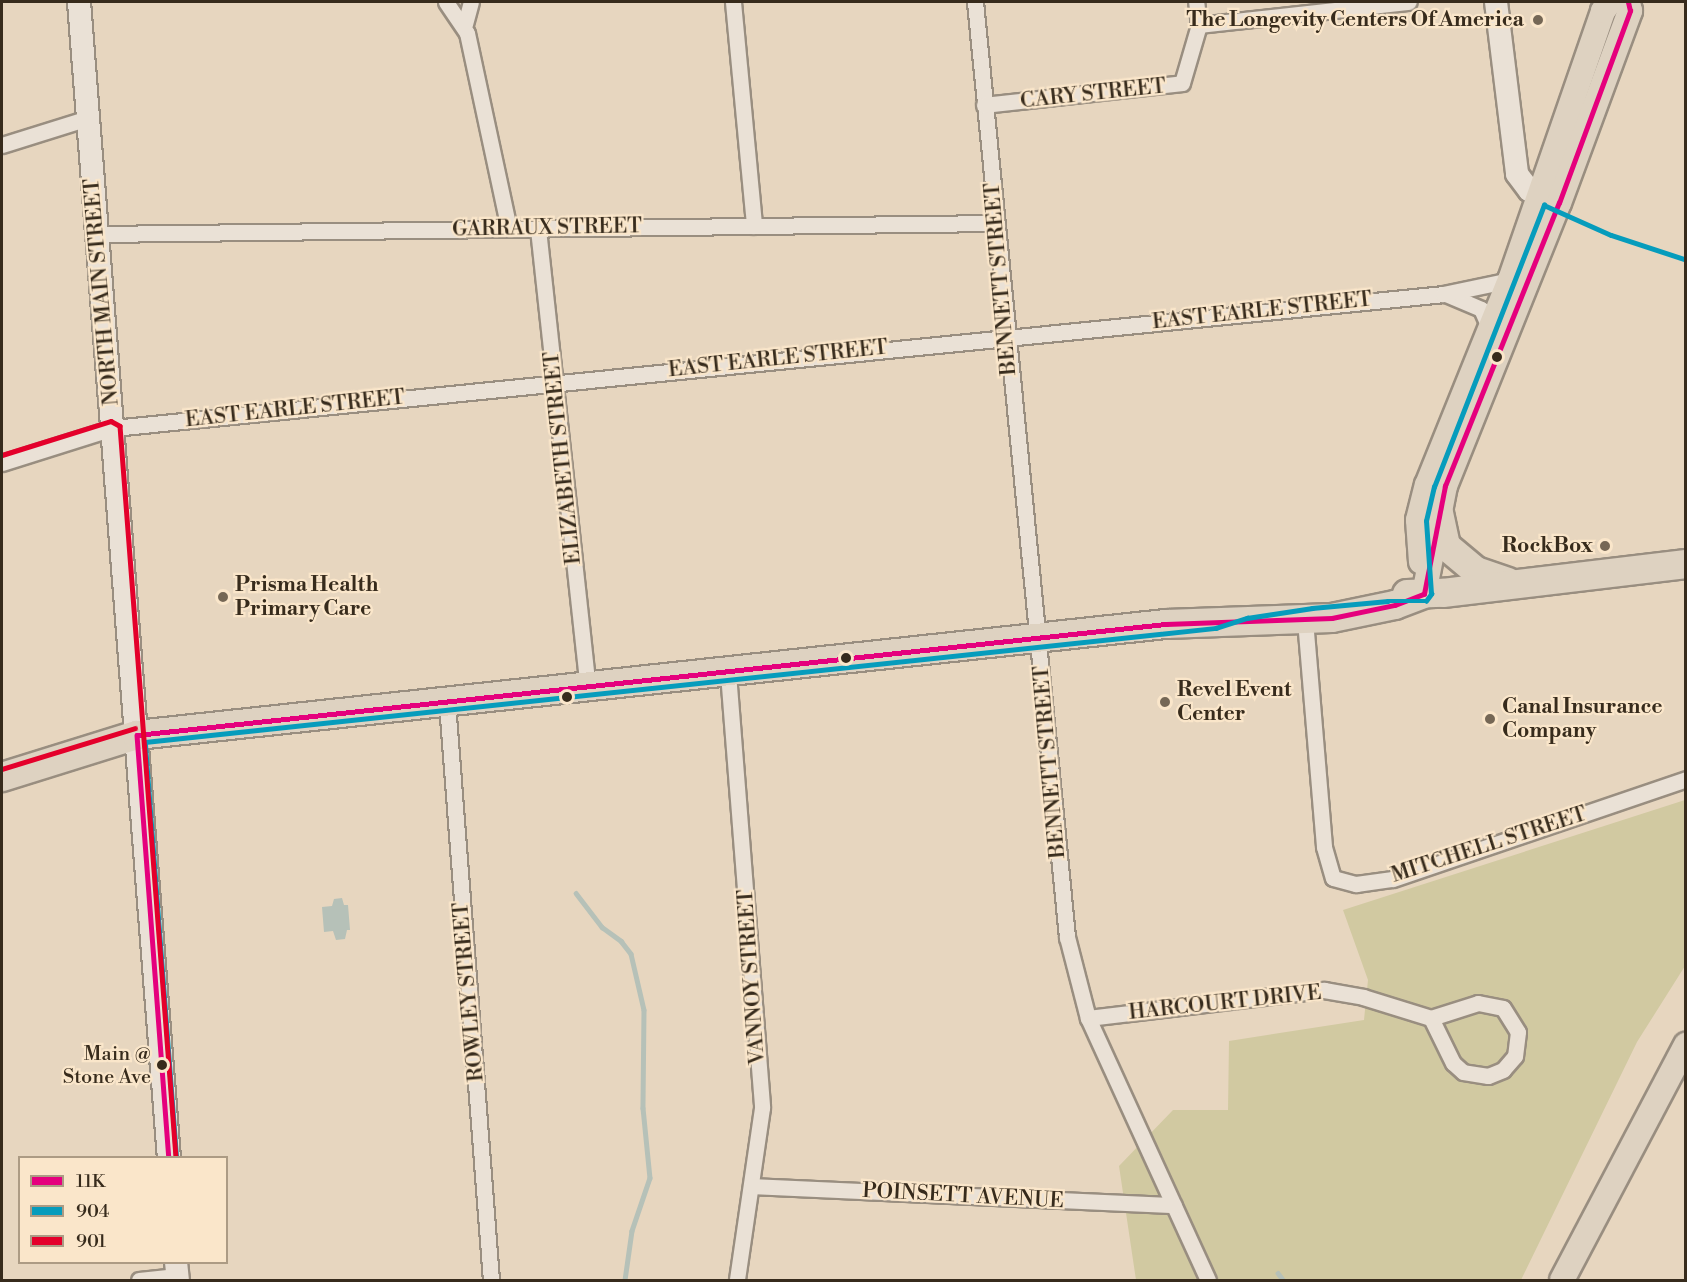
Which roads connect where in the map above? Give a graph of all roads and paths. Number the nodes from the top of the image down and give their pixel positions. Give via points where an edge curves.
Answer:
1 (79, 2) edge
2 (446, 2) edge
3 (471, 2) edge
4 (733, 2) edge
5 (975, 2) edge
6 (1196, 2) edge
7 (1409, 2) edge
8 (1496, 2) edge
9 (1610, 2) edge
10 (1628, 2) edge
11 (465, 24) junction
12 (1198, 25) junction
13 (984, 105) junction
14 (88, 118) junction
15 (2, 145) edge
16 (1550, 199) junction
17 (996, 224) junction
18 (754, 226) junction
19 (509, 229) junction
20 (538, 229) junction
21 (98, 234) junction
22 (1510, 280) junction
23 (1443, 294) junction
24 (1490, 329) junction
25 (1006, 336) junction
26 (555, 382) junction
27 (113, 428) junction
28 (2, 463) edge
29 (1439, 513) junction
30 (1686, 564) edge
31 (1512, 584) junction
32 (1424, 594) junction
33 (1305, 620) junction
34 (1215, 621) junction
35 (1040, 640) junction
36 (728, 673) junction
37 (588, 687) junction
38 (447, 703) junction
39 (137, 735) junction
40 (2, 777) edge
41 (1686, 779) edge
42 (1088, 1018) junction
43 (1431, 1018) junction
44 (1686, 1046) edge
45 (168, 1156) edge
46 (752, 1186) junction
47 (1174, 1205) junction
48 (177, 1273) edge
49 (139, 1281) edge
50 (492, 1281) edge
51 (737, 1281) edge
52 (1208, 1281) edge
53 (1562, 1281) edge

1 - 14 street, NORTH MAIN STREET
2 - 11 street
3 - 11 street
4 - 18 street
5 - 13 street, BENNETT STREET
6 - 12 street, CARY STREET
7 - 12 street
8 - 16 street via 1517,174 1529,190
9 - 16 main road via 1603,12
10 - 16 main road via 1630,11
11 - 19 street
12 - 13 street, CARY STREET via 1187,75 1173,87
13 - 17 street, BENNETT STREET
14 - 15 street
14 - 21 street, NORTH MAIN STREET
16 - 22 main road
16 - 29 main road
17 - 18 street, GARRAUX STREET
17 - 25 street, BENNETT STREET
18 - 20 street, GARRAUX STREET
19 - 20 street, GARRAUX STREET
19 - 21 street, GARRAUX STREET
20 - 26 street, ELIZABETH STREET
21 - 27 street, NORTH MAIN STREET
22 - 23 street, EAST EARLE STREET
22 - 24 main road
23 - 24 street, EAST EARLE STREET via 1481,309
23 - 25 street, EAST EARLE STREET
24 - 32 main road via 1427,485 1420,512
25 - 26 street, EAST EARLE STREET
25 - 35 street, BENNETT STREET
26 - 27 street, EAST EARLE STREET
26 - 37 street, ELIZABETH STREET
27 - 28 street, EAST EARLE STREET
27 - 39 street, NORTH MAIN STREET
29 - 31 highway via 1446,546 1476,571
29 - 32 main road
30 - 31 highway
31 - 32 highway
32 - 33 highway via 1395,605
32 - 34 highway via 1388,593 1311,601 1245,611
33 - 34 highway
33 - 41 street, MITCHELL STREET via 1324,847 1333,878 1356,884 1393,879
34 - 35 highway
35 - 36 highway
35 - 42 street, BENNETT STREET via 1062,906 1075,979
36 - 37 highway
36 - 46 street, VANNOY STREET via 762,1108
37 - 38 highway
38 - 39 highway
38 - 50 street, ROWLEY STREET
39 - 40 highway
39 - 45 street, NORTH MAIN STREET
42 - 43 street, HARCOURT DRIVE via 1324,990 1363,997
42 - 47 street, BENNETT STREET
43 - 43 street via 1453,1064 1464,1072 1488,1076 1503,1070 1515,1056 1518,1032 1503,1008 1478,1003
44 - 53 main road
46 - 47 street, POINSETT AVENUE
46 - 51 street, VANNOY STREET
47 - 52 street, BENNETT STREET
48 - 49 street

